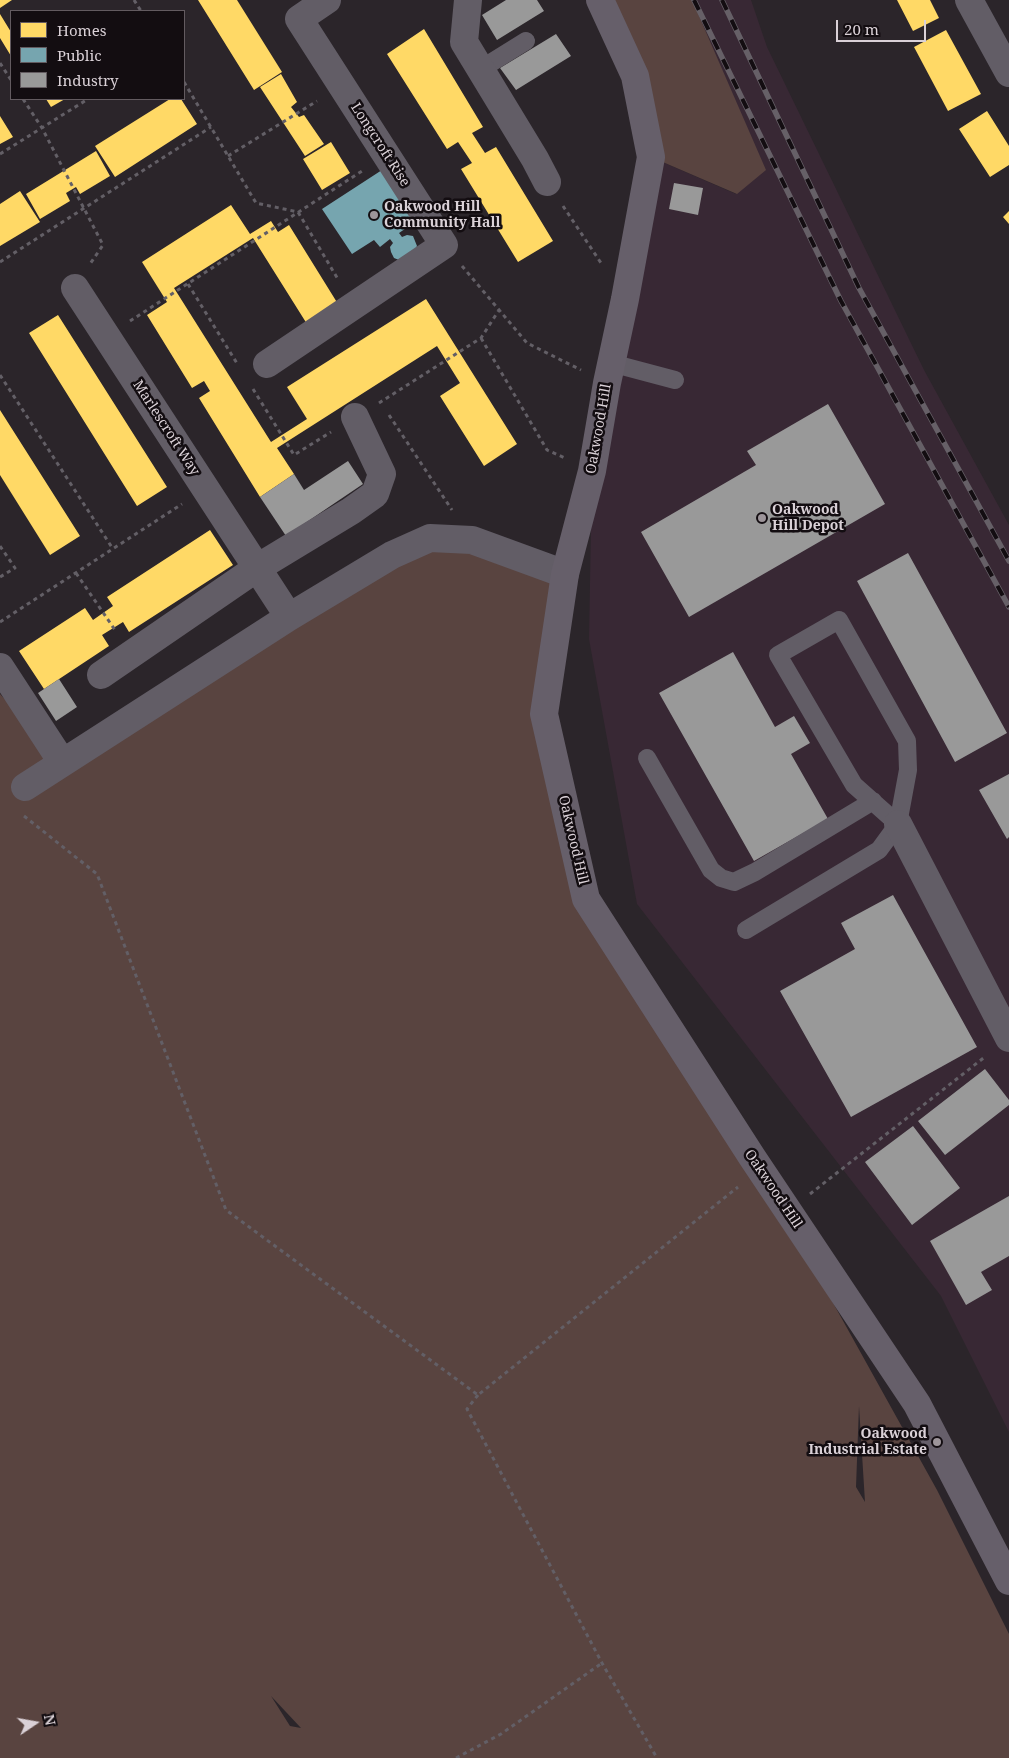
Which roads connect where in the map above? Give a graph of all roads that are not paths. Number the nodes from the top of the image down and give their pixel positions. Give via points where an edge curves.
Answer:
1 (327, 0) edge
2 (468, 0) edge
3 (600, 0) edge
4 (970, 0) edge
5 (526, 41) dead end
6 (481, 69) junction
7 (1009, 73) edge
8 (547, 182) road end
9 (75, 288) road end
10 (267, 364) dead end
11 (609, 373) junction
12 (675, 380) dead end
13 (355, 417) road end
14 (257, 568) junction
15 (564, 574) junction
16 (289, 617) junction
17 (0, 667) edge
18 (101, 675) dead end
19 (647, 758) dead end
20 (62, 762) junction
21 (25, 787) road end
22 (873, 801) junction
23 (898, 824) junction
24 (746, 930) dead end
25 (1001, 1044) edge
26 (1009, 1581) edge

1 - 10 street, Longcroft Rise via 299,19 444,245
2 - 6 street via 464,42
3 - 11 street, Oakwood Hill via 635,76 651,157
4 - 7 street
5 - 6 lane
6 - 8 street
9 - 14 street, Marlescroft Way
11 - 12 lane
11 - 15 street, Oakwood Hill via 592,471
13 - 14 street via 382,474 375,494
14 - 16 street, Marlescroft Way
14 - 18 street
15 - 16 street via 472,540 430,538 392,555
15 - 26 street, Oakwood Hill via 544,714 586,899 760,1170 917,1404
16 - 20 street
17 - 20 street
19 - 22 lane via 711,870 734,882
20 - 21 street
22 - 23 lane
22 - 23 lane via 854,785 778,656 838,620 907,741 908,770
23 - 24 lane via 879,850
23 - 25 street

